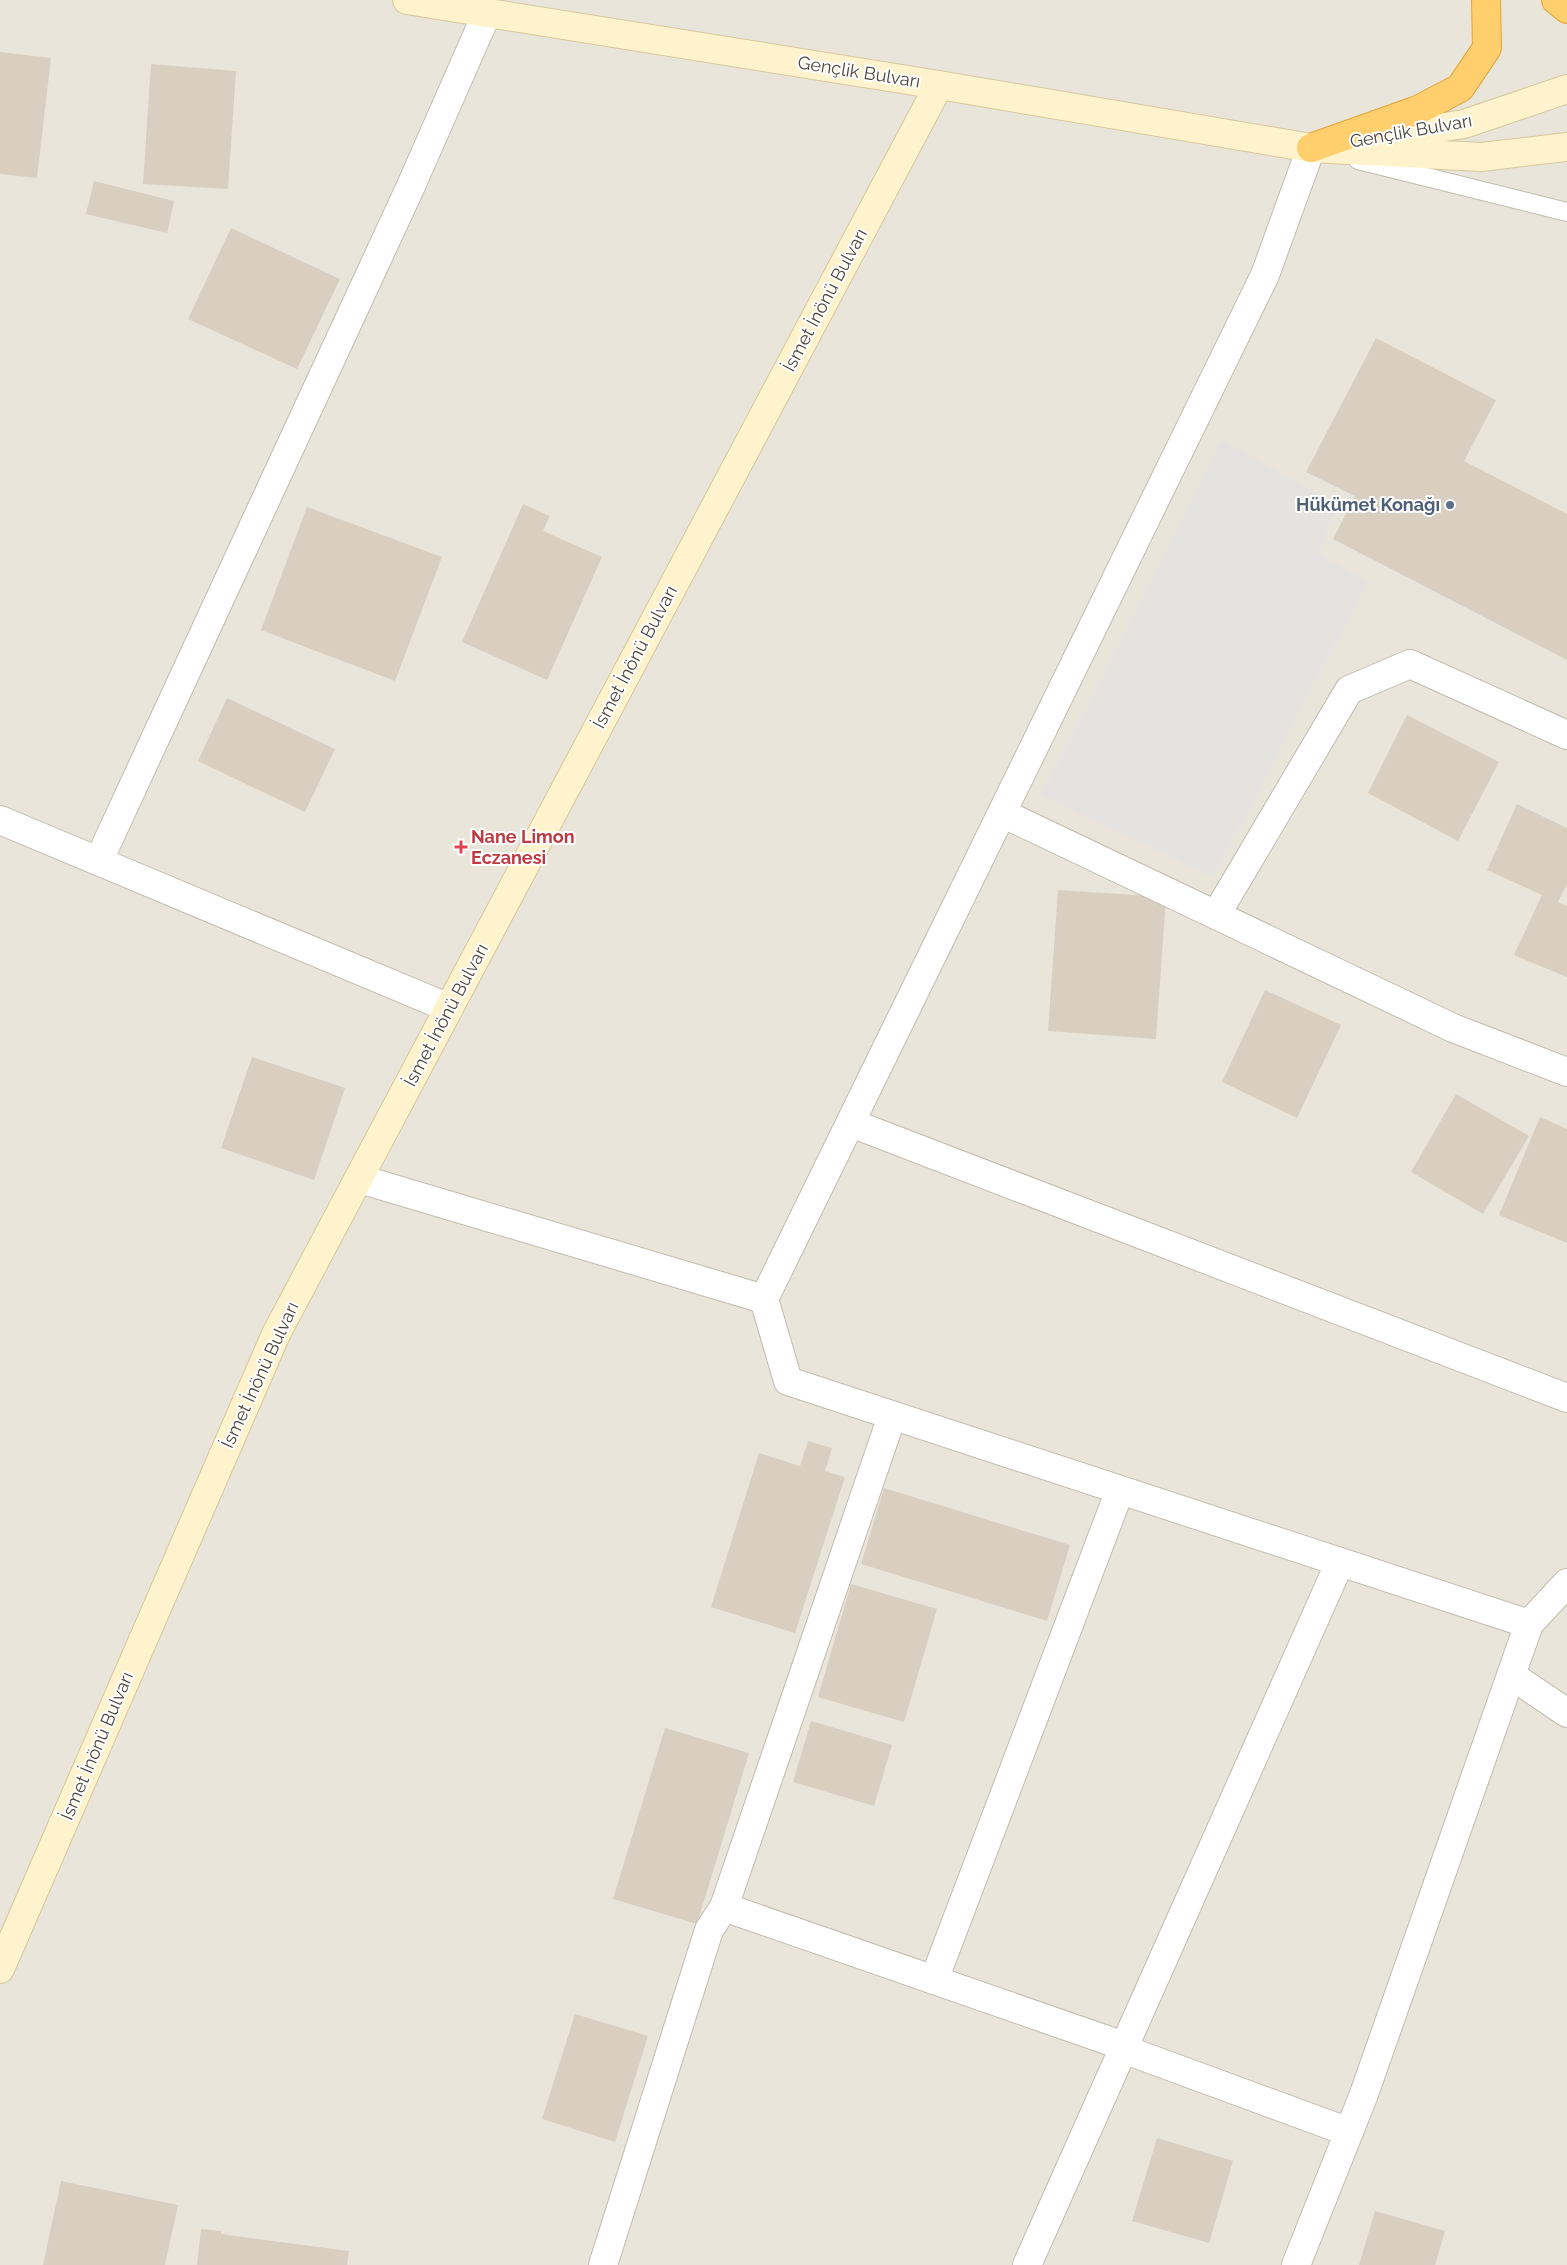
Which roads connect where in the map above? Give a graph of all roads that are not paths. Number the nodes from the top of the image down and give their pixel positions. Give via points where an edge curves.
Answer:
1 (407, 0) edge
2 (1486, 0) edge
3 (1556, 0) edge
4 (1567, 9) edge
5 (487, 13) junction
6 (939, 85) junction
7 (1567, 89) edge
8 (1311, 148) junction
9 (1567, 148) edge
10 (1567, 212) edge
11 (1567, 735) edge
12 (1002, 813) junction
13 (0, 820) edge
14 (99, 860) junction
15 (1216, 915) junction
16 (449, 1008) junction
17 (1567, 1072) edge
18 (851, 1123) junction
19 (360, 1179) junction
20 (764, 1299) junction
21 (1567, 1398) edge
22 (892, 1416) junction
23 (1120, 1490) junction
24 (1340, 1562) junction
25 (1567, 1583) edge
26 (1529, 1624) junction
27 (1511, 1675) junction
28 (1567, 1713) edge
29 (724, 1907) junction
30 (0, 1969) edge
31 (934, 1980) junction
32 (1123, 2049) junction
33 (1349, 2132) junction
34 (603, 2265) edge
35 (1027, 2265) edge
36 (1296, 2265) edge

1 - 5 street, Gençlik Bulvarı
2 - 8 highway via 1487,48 1460,88 1418,110
3 - 4 highway
5 - 6 street, Gençlik Bulvarı
5 - 14 street via 410,188
6 - 8 street, Gençlik Bulvarı
6 - 16 street, İsmet İnönü Bulvarı
7 - 8 street, Gençlik Bulvarı via 1464,124
8 - 9 street, Gençlik Bulvarı via 1481,157
8 - 10 lane
8 - 12 street via 1265,275
11 - 15 street via 1410,664 1349,690
12 - 15 street
12 - 18 street
13 - 14 street
14 - 16 street
15 - 17 street via 1453,1028
16 - 19 street, İsmet İnönü Bulvarı
18 - 20 street
18 - 21 street
19 - 20 street
19 - 30 street, İsmet İnönü Bulvarı via 276,1334
20 - 22 street via 788,1382
22 - 23 street
22 - 29 street
23 - 24 street
23 - 31 street
24 - 26 street
24 - 32 street
25 - 26 street
26 - 27 street
27 - 28 street
27 - 33 street
29 - 31 street
29 - 34 street via 710,1930
31 - 32 street via 1124,2046
32 - 33 street
32 - 35 street
33 - 36 street

